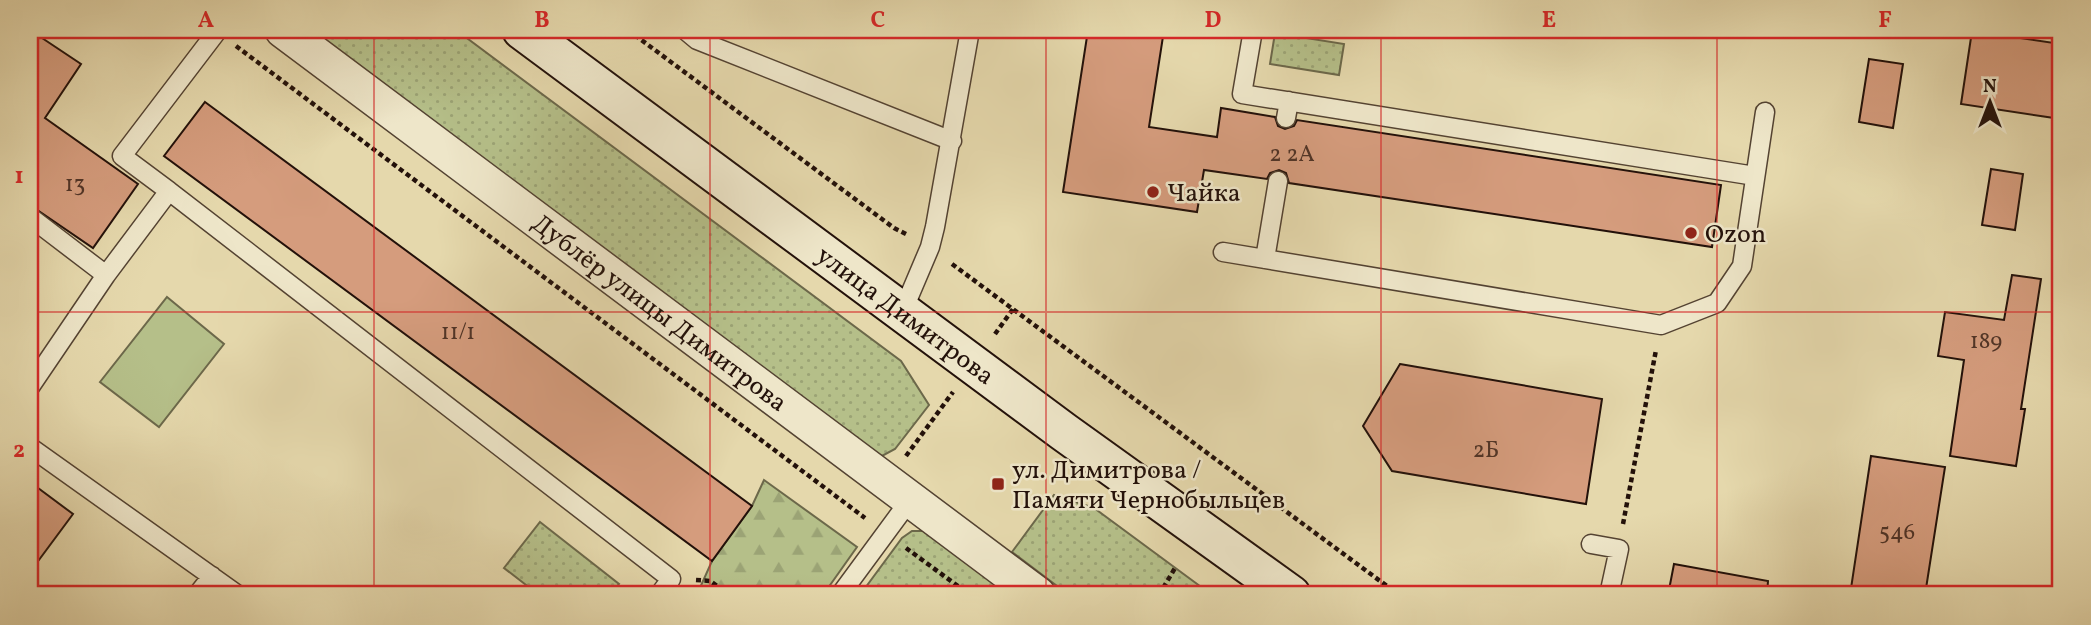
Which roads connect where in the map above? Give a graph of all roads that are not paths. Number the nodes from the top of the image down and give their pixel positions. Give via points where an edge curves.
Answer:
1 (283, 30) edge
2 (522, 30) edge
3 (685, 30) edge
4 (970, 30) edge
5 (1252, 30) edge
6 (224, 36) edge
7 (1765, 112) dead end
8 (952, 141) junction
9 (1755, 176) junction
10 (1278, 181) dead end
11 (169, 191) junction
12 (30, 217) edge
13 (1223, 252) dead end
14 (1265, 259) junction
15 (106, 275) junction
16 (902, 313) junction
17 (30, 387) edge
18 (30, 447) edge
19 (899, 491) junction
20 (1591, 544) dead end
21 (212, 576) junction
22 (197, 595) edge
23 (238, 595) edge
24 (659, 595) edge
25 (840, 595) edge
26 (1038, 595) edge
27 (1291, 595) edge
28 (1609, 595) edge

1 - 19 street, Дублёр улицы Димитрова
2 - 16 main road, улица Димитрова
3 - 8 lane via 697,40
4 - 8 lane
5 - 9 lane via 1242,94 1287,110
6 - 11 lane via 122,156
7 - 9 lane
8 - 16 lane via 930,247
9 - 14 lane via 1742,266 1717,303 1661,325
10 - 14 lane
11 - 15 lane
11 - 24 lane via 671,579
12 - 15 lane
13 - 14 lane
15 - 17 lane
16 - 27 main road, улица Димитрова
18 - 21 lane
19 - 25 lane via 886,533
19 - 26 street, Дублёр улицы Димитрова
20 - 28 lane via 1619,549
21 - 22 lane
21 - 23 lane

